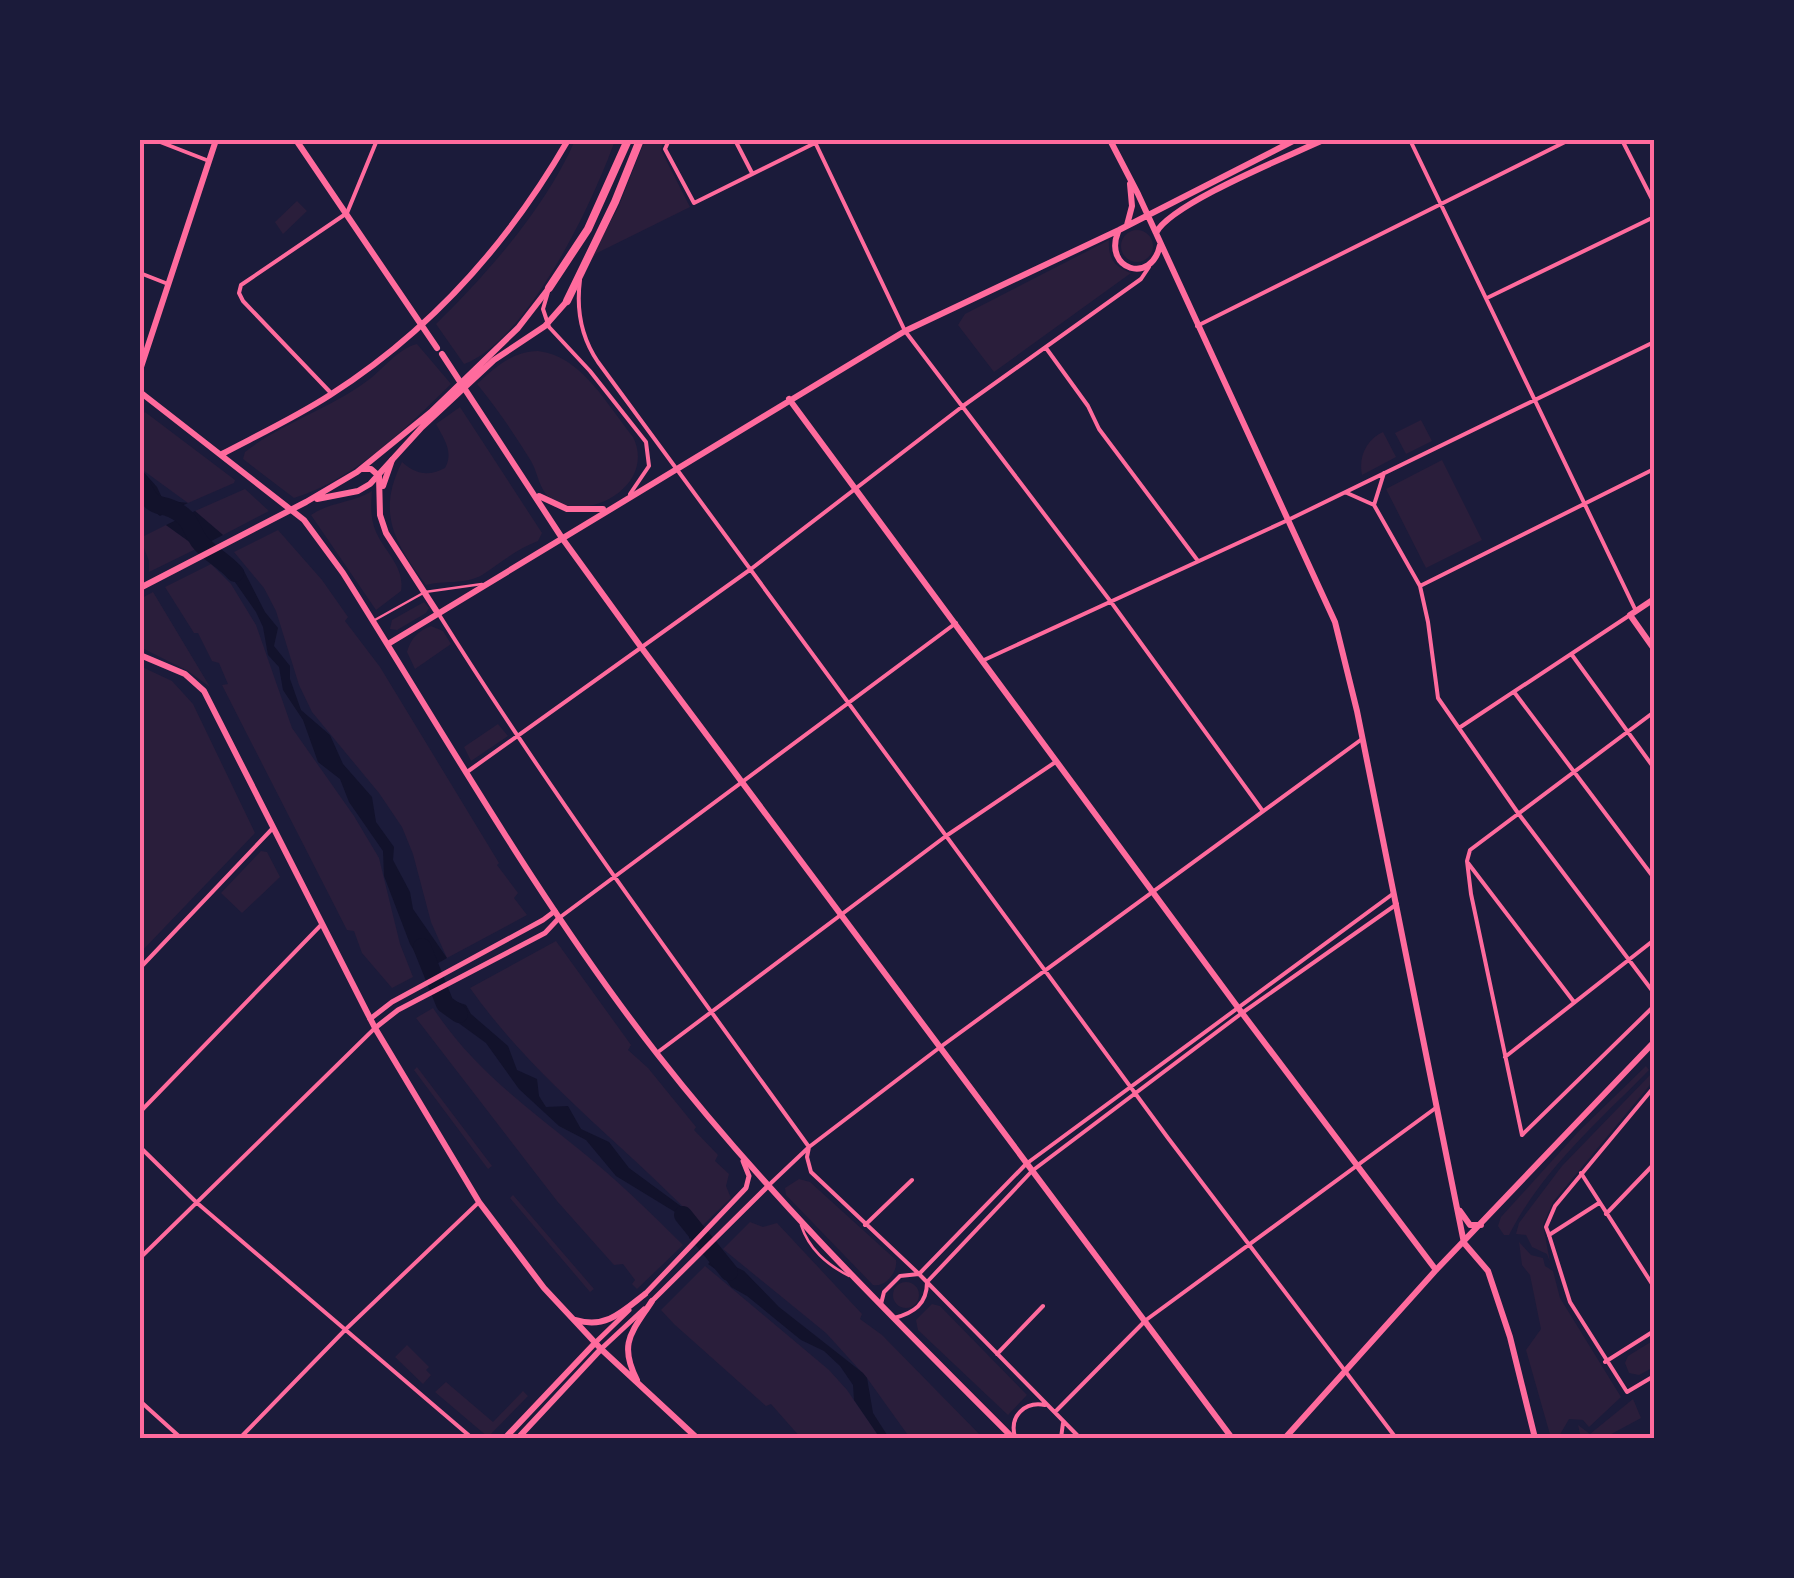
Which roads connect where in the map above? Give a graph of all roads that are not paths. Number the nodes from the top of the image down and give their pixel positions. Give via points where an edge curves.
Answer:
1 (155, 140) edge
2 (216, 140) edge
3 (296, 140) edge
4 (376, 140) edge
5 (568, 140) edge
6 (628, 140) edge
7 (640, 140) edge
8 (669, 140) edge
9 (736, 140) edge
10 (1110, 140) edge
11 (1294, 140) edge
12 (1323, 140) edge
13 (1410, 140) edge
14 (1569, 140) edge
15 (1622, 140) edge
16 (815, 141) edge
17 (209, 162) junction
18 (752, 173) junction
19 (1130, 183) junction
20 (1654, 203) edge
21 (1442, 204) junction
22 (346, 213) junction
23 (1146, 214) junction
24 (1654, 217) edge
25 (1126, 226) junction
26 (1154, 231) junction
27 (1160, 244) junction
28 (1152, 263) junction
29 (581, 270) junction
30 (140, 273) edge
31 (168, 284) junction
32 (550, 288) junction
33 (1487, 298) junction
34 (567, 301) joint
35 (547, 324) junction
36 (422, 325) junction
37 (1198, 326) junction
38 (906, 331) junction
39 (1654, 342) edge
40 (1046, 348) junction
41 (492, 358) junction
42 (140, 370) edge
43 (140, 392) edge
44 (332, 394) junction
45 (789, 399) junction
46 (1536, 400) junction
47 (963, 406) junction
48 (433, 413) junction
49 (222, 454) junction
50 (393, 458) junction
51 (678, 467) junction
52 (1654, 469) edge
53 (357, 472) junction
54 (1384, 473) junction
55 (379, 476) junction
56 (530, 488) junction
57 (856, 490) junction
58 (1342, 493) junction
59 (380, 496) junction
60 (628, 497) junction
61 (306, 502) junction
62 (1586, 502) junction
63 (1374, 505) junction
64 (609, 509) junction
65 (1288, 520) junction
66 (562, 538) junction
67 (1198, 561) junction
68 (750, 569) junction
69 (483, 584) junction
70 (144, 586) edge
71 (1420, 586) junction
72 (425, 592) junction
73 (1654, 599) edge
74 (1111, 602) junction
75 (437, 612) junction
76 (1633, 613) junction
77 (373, 621) junction
78 (956, 622) junction
79 (387, 644) junction
80 (641, 648) junction
81 (1654, 649) edge
82 (1572, 654) junction
83 (141, 656) edge
84 (984, 660) junction
85 (1514, 692) junction
86 (847, 702) junction
87 (1654, 712) edge
88 (1459, 728) junction
89 (1627, 733) junction
90 (516, 737) junction
91 (1362, 738) junction
92 (1058, 760) junction
93 (1654, 768) edge
94 (466, 772) junction
95 (1574, 773) junction
96 (740, 782) junction
97 (1262, 810) junction
98 (1518, 814) junction
99 (272, 829) junction
100 (946, 836) junction
101 (1466, 861) junction
102 (612, 877) junction
103 (1654, 878) edge
104 (1154, 891) junction
105 (1394, 893) junction
106 (1396, 904) junction
107 (557, 914) junction
108 (840, 916) junction
109 (322, 924) junction
110 (1654, 940) edge
111 (1630, 958) junction
112 (140, 968) edge
113 (1045, 970) junction
114 (1654, 993) edge
115 (1574, 1002) junction
116 (1654, 1006) edge
117 (1239, 1009) junction
118 (711, 1012) junction
119 (370, 1018) junction
120 (375, 1028) junction
121 (1654, 1042) edge
122 (939, 1048) junction
123 (656, 1053) junction
124 (1505, 1057) junction
125 (1130, 1085) junction
126 (1654, 1086) edge
127 (1135, 1092) junction
128 (1437, 1106) junction
129 (140, 1112) edge
130 (809, 1147) junction
131 (140, 1148) edge
132 (743, 1161) junction
133 (1026, 1164) junction
134 (1654, 1164) edge
135 (1356, 1166) junction
136 (1032, 1172) junction
137 (1581, 1173) junction
138 (912, 1180) dead end
139 (767, 1187) junction
140 (196, 1202) junction
141 (480, 1202) junction
142 (1598, 1202) junction
143 (1457, 1207) junction
144 (1606, 1214) junction
145 (866, 1225) junction
146 (1482, 1225) junction
147 (1548, 1235) junction
148 (1464, 1242) junction
149 (1248, 1244) junction
150 (140, 1258) edge
151 (1654, 1268) edge
152 (1436, 1270) junction
153 (919, 1274) junction
154 (1647, 1276) junction
155 (927, 1282) junction
156 (1654, 1287) edge
157 (644, 1294) junction
158 (652, 1301) junction
159 (881, 1306) junction
160 (1044, 1306) dead end
161 (571, 1318) junction
162 (894, 1318) junction
163 (1146, 1320) junction
164 (346, 1329) junction
165 (1654, 1331) edge
166 (598, 1346) junction
167 (997, 1354) junction
168 (1605, 1362) junction
169 (1346, 1372) junction
170 (1654, 1376) edge
171 (640, 1386) junction
172 (140, 1401) edge
173 (1050, 1406) junction
174 (1055, 1412) junction
175 (1061, 1418) junction
176 (181, 1438) edge
177 (240, 1438) edge
178 (472, 1438) edge
179 (505, 1438) edge
180 (518, 1438) edge
181 (697, 1438) edge
182 (1014, 1438) edge
183 (1062, 1438) edge
184 (1080, 1438) edge
185 (1232, 1438) edge
186 (1285, 1438) edge
187 (1396, 1438) edge
188 (1534, 1438) edge

1 - 17 street
2 - 17 main road
3 - 22 main road
4 - 22 street
5 - 36 main road via 512,229
6 - 32 highway via 588,228
7 - 29 highway
8 - 18 street via 666,149 694,203
9 - 18 street
10 - 19 main road
11 - 23 main road
12 - 26 main road via 1188,206
13 - 21 street
14 - 21 street
15 - 20 street
16 - 18 street
16 - 38 street
17 - 31 main road
19 - 23 main road
19 - 25 main road
21 - 33 street
21 - 37 street
22 - 36 main road
22 - 44 street via 238,292
23 - 25 main road
23 - 26 main road
24 - 33 street
25 - 26 main road
25 - 28 main road via 1114,252 1138,269
25 - 38 main road
26 - 27 main road
27 - 28 main road
27 - 37 main road
28 - 40 street
29 - 34 highway
29 - 51 street via 579,311 588,346
30 - 31 street
31 - 42 main road
32 - 35 street via 543,309
32 - 41 main road
33 - 46 street
34 - 35 main road
35 - 41 main road
35 - 60 street via 646,442 649,466
36 - 44 main road
36 - 56 main road
37 - 65 main road
38 - 45 main road
38 - 47 street
39 - 46 street
40 - 47 street
40 - 67 street
41 - 48 main road
43 - 49 main road
44 - 49 main road
45 - 51 main road
45 - 57 main road
46 - 54 street
46 - 62 street
47 - 57 street
47 - 74 street
48 - 50 main road
48 - 53 main road
49 - 77 main road via 304,520
50 - 55 main road
50 - 59 main road
51 - 60 main road
51 - 68 street
52 - 62 street
53 - 55 main road via 368,468
53 - 61 main road
54 - 58 street
54 - 63 street
55 - 59 main road
55 - 61 main road via 358,490
56 - 64 main road via 566,510
56 - 66 main road
57 - 68 street
57 - 78 main road
58 - 63 street
58 - 65 street
59 - 72 main road via 382,524
60 - 64 main road
61 - 70 main road
62 - 71 street
62 - 76 street
63 - 71 street
64 - 66 main road
65 - 67 street
65 - 91 main road via 1335,622
66 - 69 main road
66 - 80 main road
67 - 74 street
68 - 80 street
68 - 86 street
69 - 72 lane
69 - 75 main road
71 - 88 street via 1438,698
72 - 75 main road
72 - 77 lane
73 - 76 main road
74 - 84 street
74 - 97 street
75 - 79 main road
75 - 90 street
76 - 81 main road
76 - 82 street
77 - 79 main road
78 - 84 main road
78 - 86 street
79 - 94 main road
80 - 90 street
80 - 96 main road
82 - 85 street
82 - 89 street
83 - 99 main road via 185,674 204,690
84 - 92 main road
85 - 88 street
85 - 95 street
86 - 96 street
86 - 100 street
87 - 89 street
88 - 98 street
89 - 93 street
89 - 95 street
90 - 94 street
90 - 102 street
91 - 97 street
91 - 105 main road
92 - 100 street
92 - 104 main road
94 - 107 main road
95 - 98 street
95 - 103 street
96 - 102 street
96 - 108 main road
97 - 104 street
98 - 101 street via 1470,850
98 - 111 street
99 - 109 main road
99 - 112 street
100 - 108 street
100 - 113 street
101 - 115 street
101 - 124 street
102 - 107 street
102 - 118 street
104 - 113 street
104 - 117 main road
105 - 106 main road
105 - 117 street
106 - 117 street
106 - 128 main road
107 - 119 street
107 - 120 street via 545,933
107 - 123 main road
108 - 118 street
108 - 122 main road
109 - 119 main road
109 - 129 street
110 - 111 street
111 - 114 street
111 - 115 street
113 - 122 street
113 - 125 street
115 - 124 street
116 - 124 street via 1522,1135
117 - 125 street
117 - 127 street
117 - 135 main road
118 - 123 street
118 - 130 street
119 - 120 main road
120 - 140 street
120 - 141 main road
121 - 146 main road
122 - 130 street
122 - 133 main road
123 - 132 main road
125 - 127 street
125 - 133 street
126 - 137 street
127 - 136 street
127 - 149 street
128 - 135 street
128 - 143 main road
130 - 139 street
130 - 145 street via 812,1172
131 - 140 street
132 - 139 main road
132 - 157 street via 748,1182 736,1200
133 - 136 main road
133 - 153 street
134 - 144 street
135 - 149 street
135 - 152 main road
136 - 155 street
136 - 163 main road
137 - 142 street
137 - 147 street via 1554,1206
138 - 145 street
139 - 158 street
139 - 159 main road
140 - 150 street
140 - 164 street
141 - 161 main road
141 - 164 street
142 - 144 street
142 - 147 street
143 - 146 main road via 1470,1224
143 - 148 main road
144 - 154 street
145 - 153 street
146 - 148 main road
147 - 168 street via 1570,1302
148 - 152 main road
148 - 188 main road via 1488,1271
149 - 163 street
149 - 169 street
151 - 154 street
152 - 169 main road
153 - 155 street
153 - 159 street via 900,1276
154 - 156 street
155 - 162 street via 921,1304
155 - 167 street
157 - 161 main road via 607,1322
157 - 166 street
158 - 166 street
158 - 171 main road via 626,1347
159 - 162 main road
160 - 167 street
161 - 166 main road
162 - 182 main road
163 - 174 street
163 - 185 main road
164 - 177 street
164 - 178 street
165 - 168 street
166 - 171 main road
166 - 179 main road
166 - 180 main road
167 - 173 street
168 - 170 street via 1627,1392
169 - 186 main road
169 - 187 street
171 - 181 main road
172 - 176 street
173 - 174 street
173 - 182 street via 1036,1403 1020,1411
174 - 175 street
175 - 183 street
175 - 184 street

